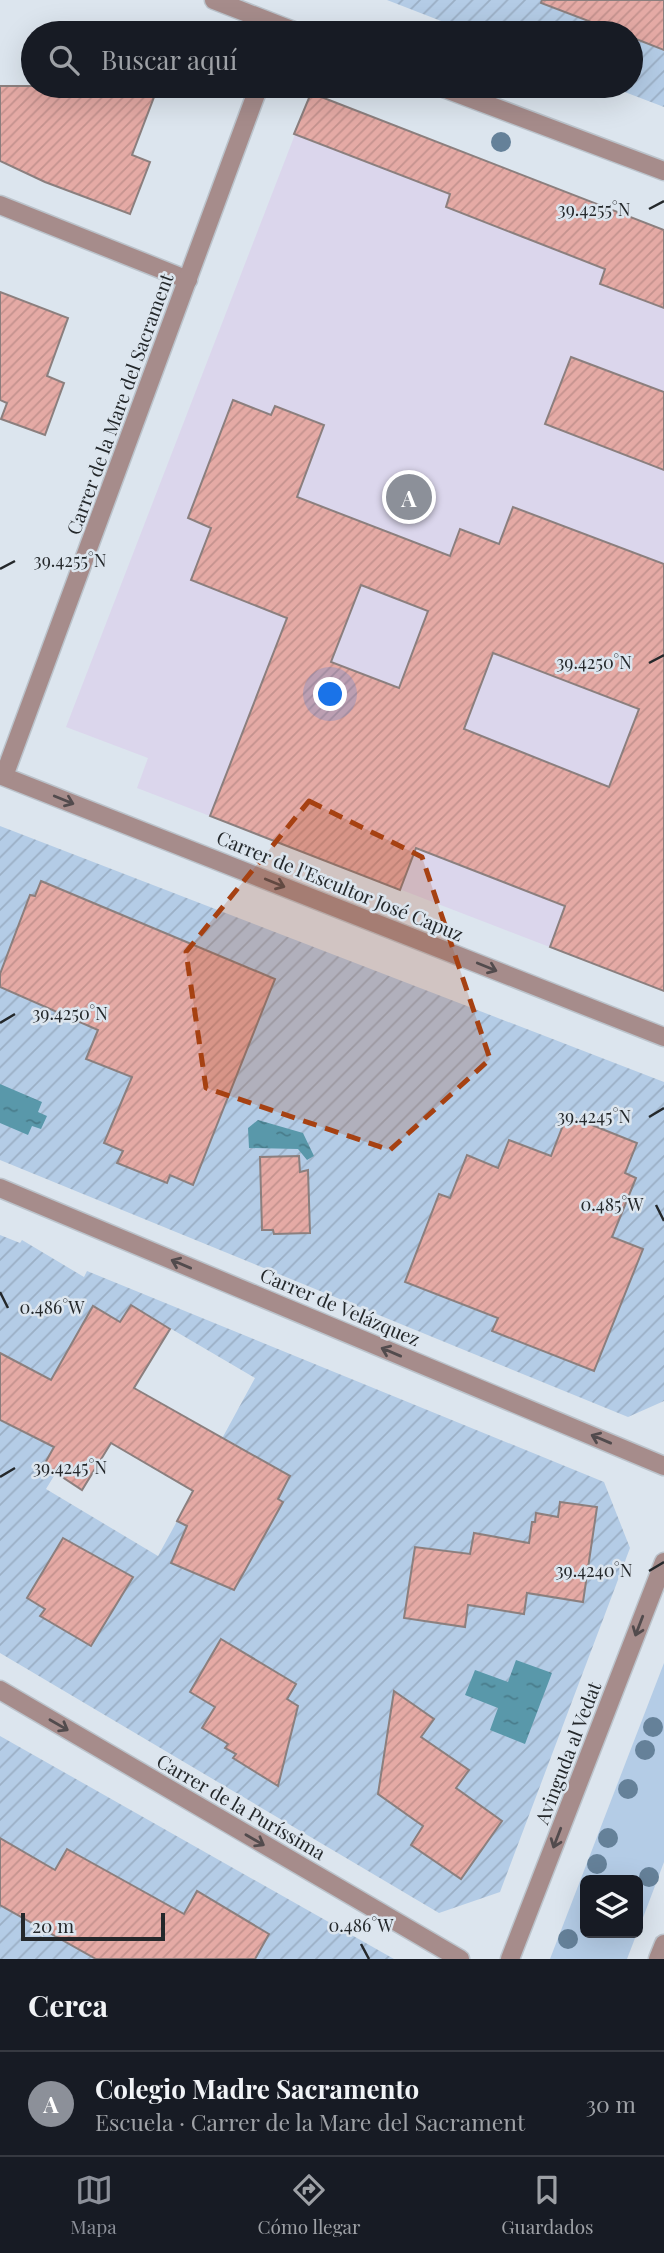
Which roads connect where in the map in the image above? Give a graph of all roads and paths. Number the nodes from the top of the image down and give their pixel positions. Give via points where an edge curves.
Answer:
1 (214, 0) edge
2 (260, 21) edge
3 (255, 98) edge
4 (470, 98) edge
5 (664, 171) edge
6 (0, 205) edge
7 (188, 280) junction
8 (2, 776) edge
9 (664, 1037) edge
10 (0, 1188) edge
11 (664, 1466) edge
12 (664, 1562) edge
13 (0, 1690) edge
14 (664, 1944) edge
15 (460, 1959) edge
16 (510, 1959) edge
17 (658, 1959) edge

1 - 2 street
3 - 7 street, Carrer de la Mare del Sacrament
4 - 5 street
6 - 7 street
7 - 8 street, Carrer de la Mare del Sacrament
8 -> 9 street, Carrer de l'Escultor José Capuz
11 -> 10 street, Carrer de Velázquez
12 -> 16 street, Avinguda al Vedat
13 -> 15 street, Carrer de la Puríssima
14 - 17 street

